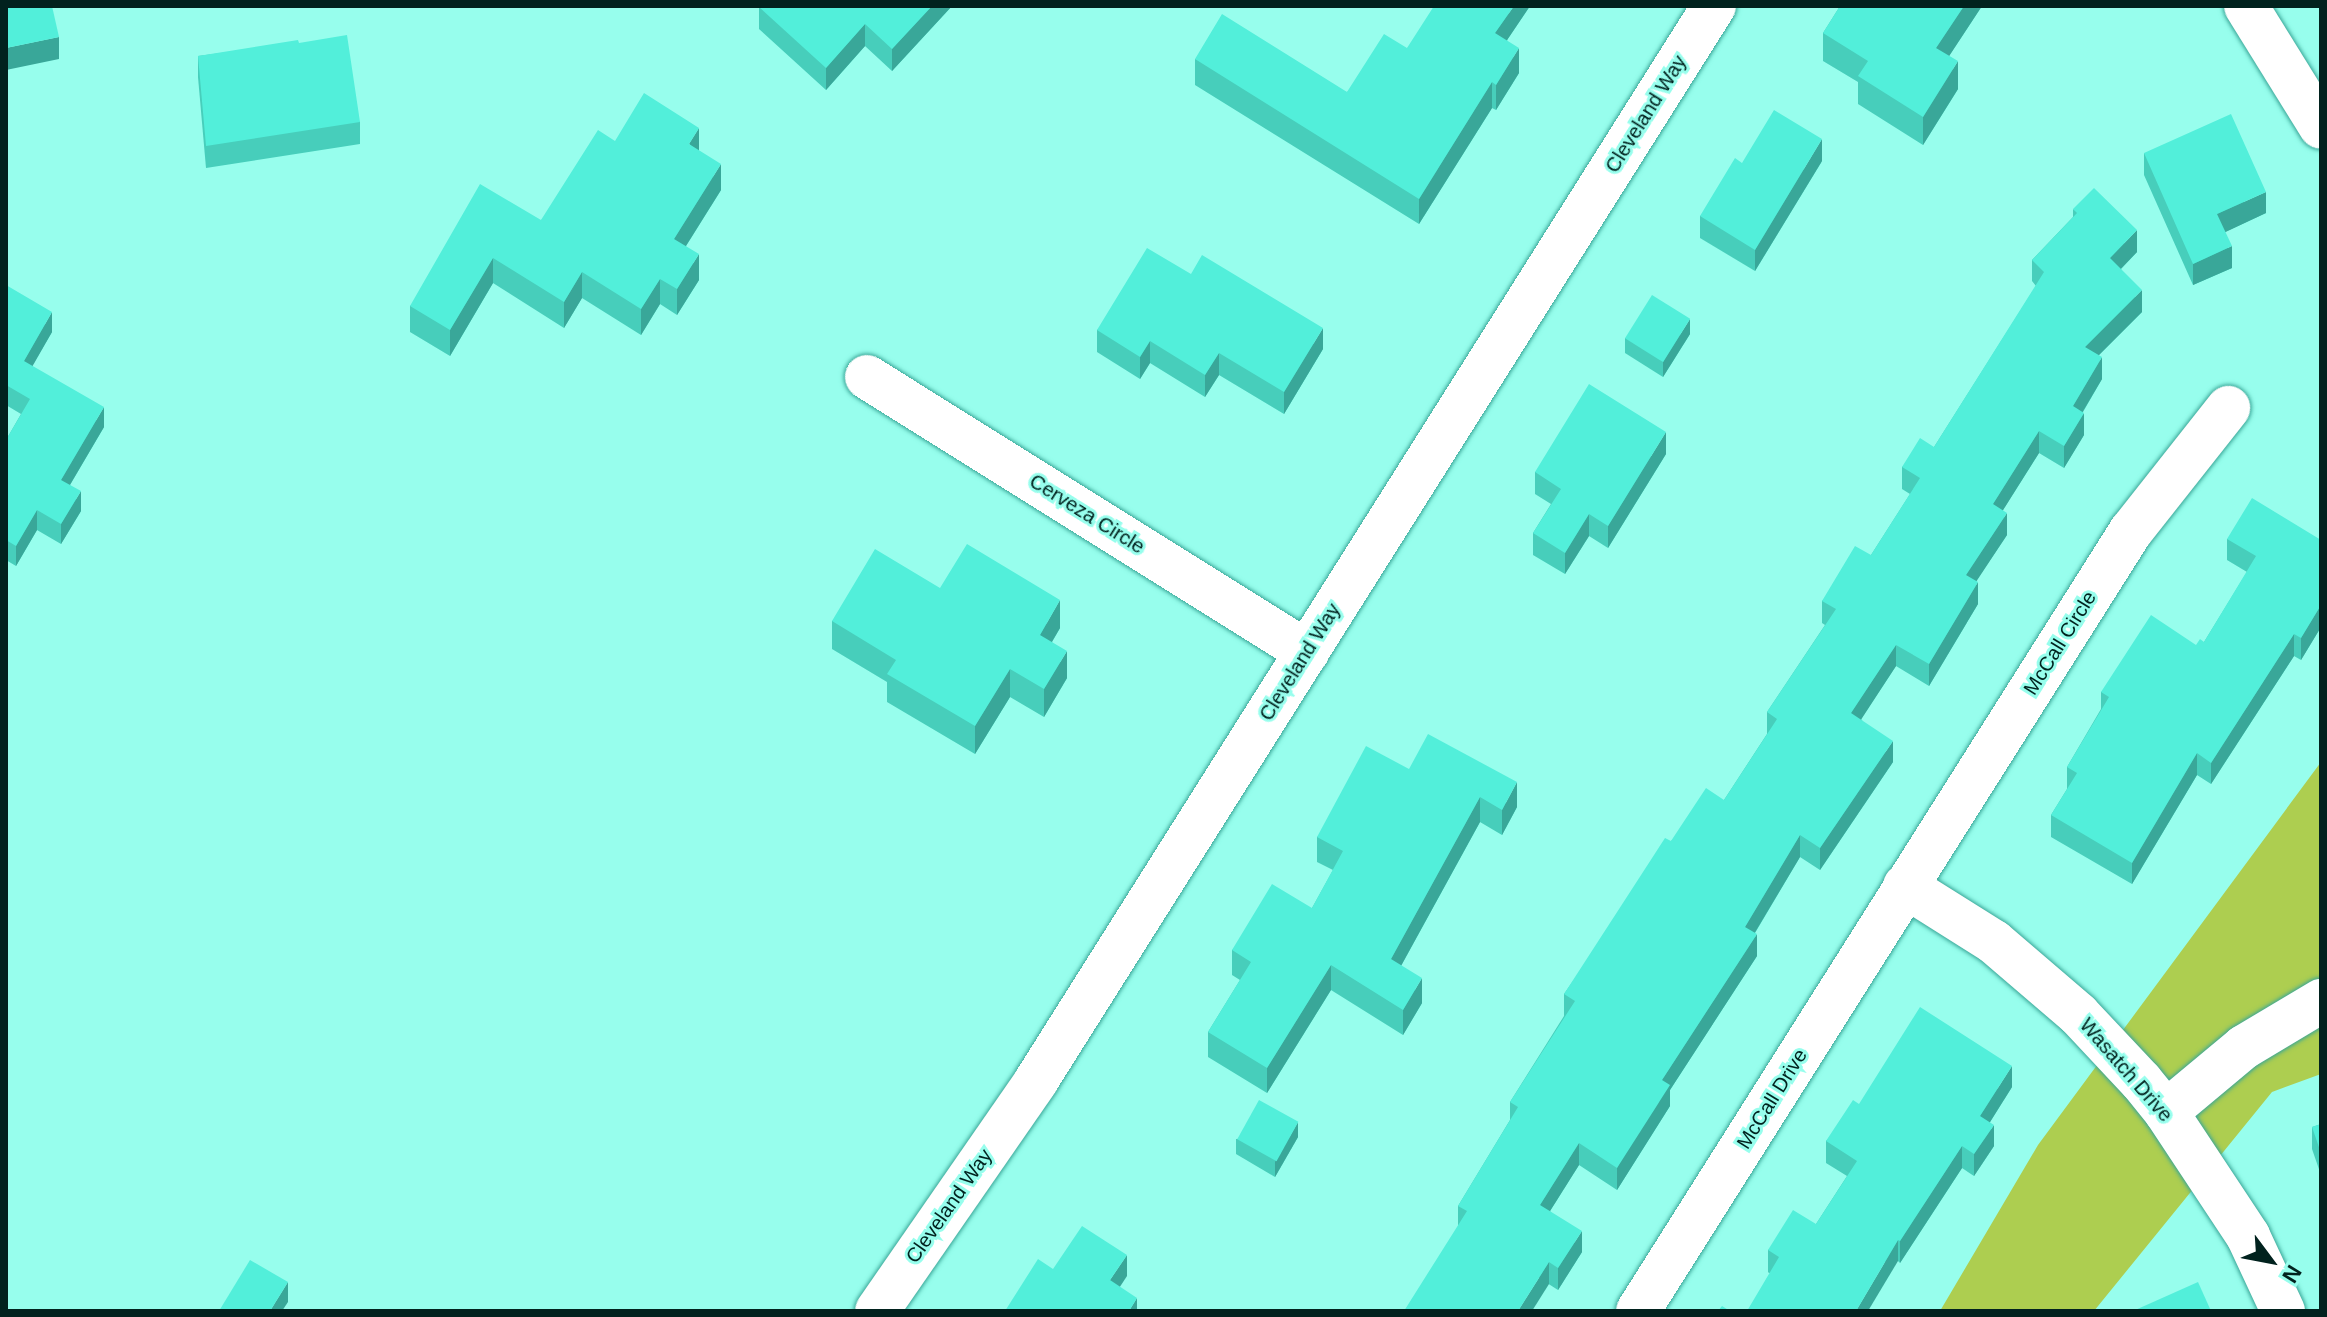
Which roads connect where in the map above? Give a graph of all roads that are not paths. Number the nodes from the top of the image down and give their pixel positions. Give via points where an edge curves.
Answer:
1 (1714, 6) edge
2 (2246, 6) edge
3 (2321, 127) edge
4 (867, 377) dead end
5 (2228, 408) dead end
6 (1307, 652) junction
7 (1905, 886) junction
8 (2321, 1001) edge
9 (2166, 1112) junction
10 (877, 1311) edge
11 (1638, 1311) edge
12 (2283, 1311) edge

1 - 6 street, Cleveland Way
2 - 3 street
4 - 6 street, Cerveza Circle
5 - 7 street, McCall Circle via 2131,531
6 - 10 street, Cleveland Way via 1036,1081
7 - 9 street, Wasatch Drive via 1994,942 2066,1004
7 - 11 street, McCall Drive
8 - 9 street via 2244,1047
9 - 12 street, Wasatch Drive via 2248,1236

